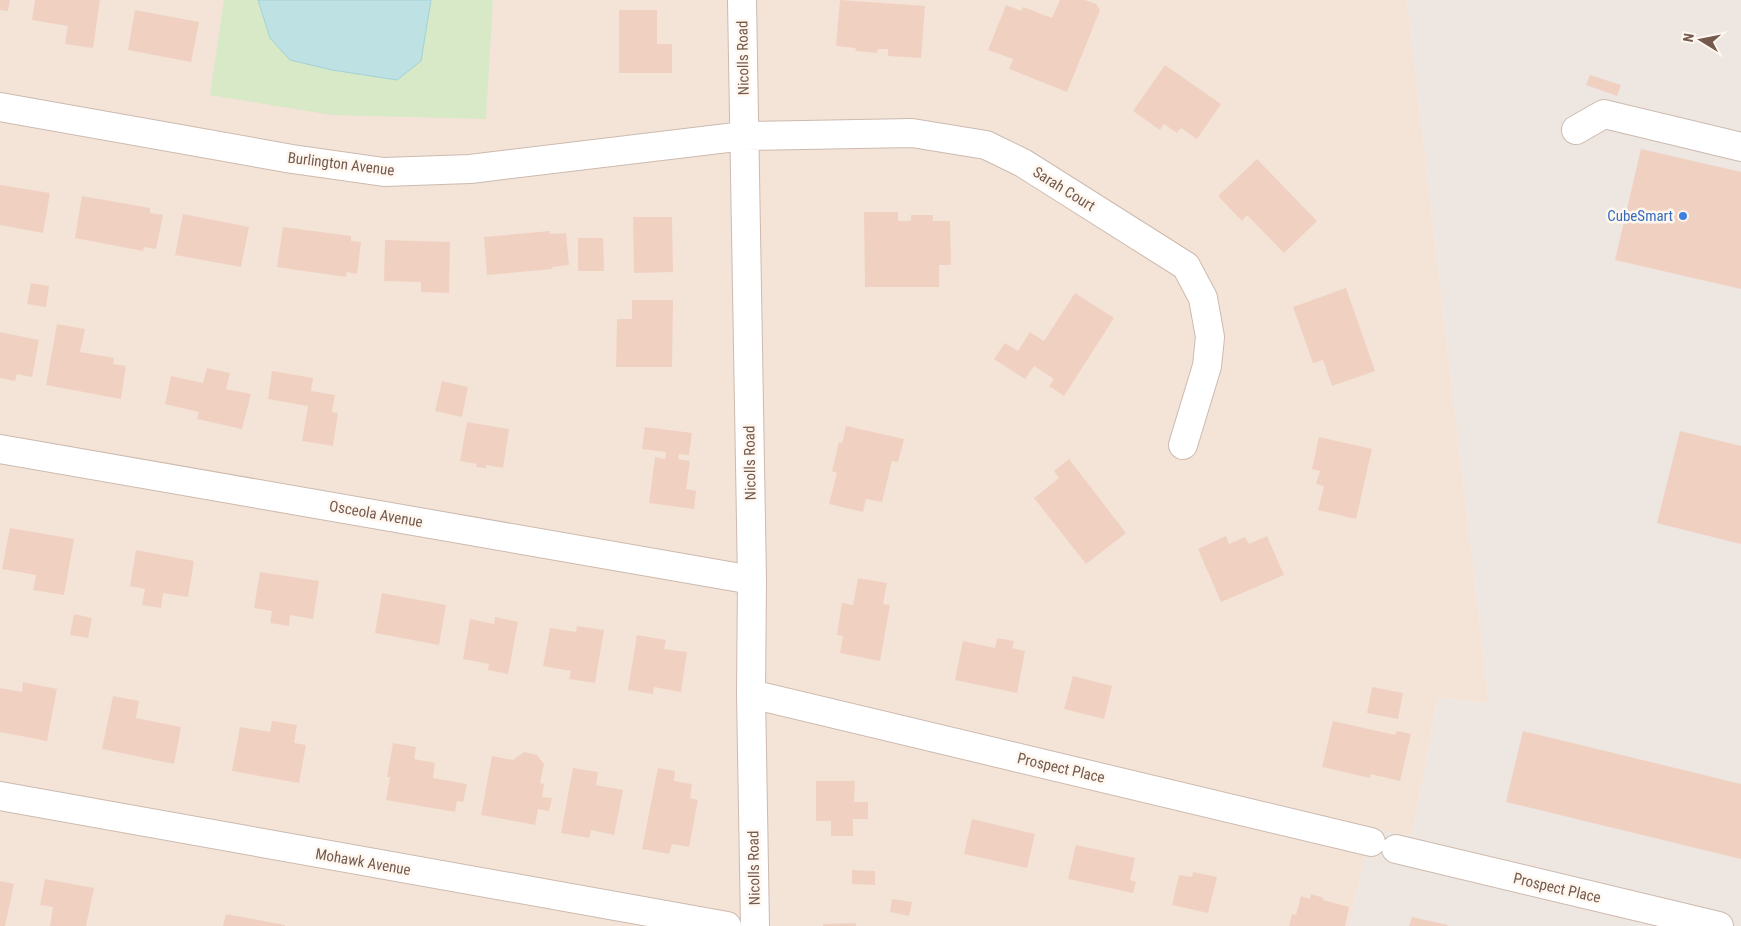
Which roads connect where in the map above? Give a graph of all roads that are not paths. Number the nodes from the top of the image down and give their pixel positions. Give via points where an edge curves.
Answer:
1 (742, 0) edge
2 (0, 107) edge
3 (1576, 130) dead end
4 (744, 136) junction
5 (1741, 147) edge
6 (1183, 446) dead end
7 (0, 449) edge
8 (752, 580) junction
9 (751, 694) junction
10 (0, 796) edge
11 (727, 926) edge
12 (755, 926) edge
13 (1719, 926) edge

1 - 4 street, Nicolls Road
2 - 4 street, Burlington Avenue via 292,159 384,172 470,169
3 - 5 street via 1604,114
4 - 6 street, Sarah Court via 912,133 986,145 1023,163 1186,266 1203,298 1210,337 1207,366
4 - 8 street, Nicolls Road
7 - 8 street, Osceola Avenue
8 - 9 street, Nicolls Road
9 - 12 street, Nicolls Road
9 - 13 street, Prospect Place
10 - 11 street, Mohawk Avenue

